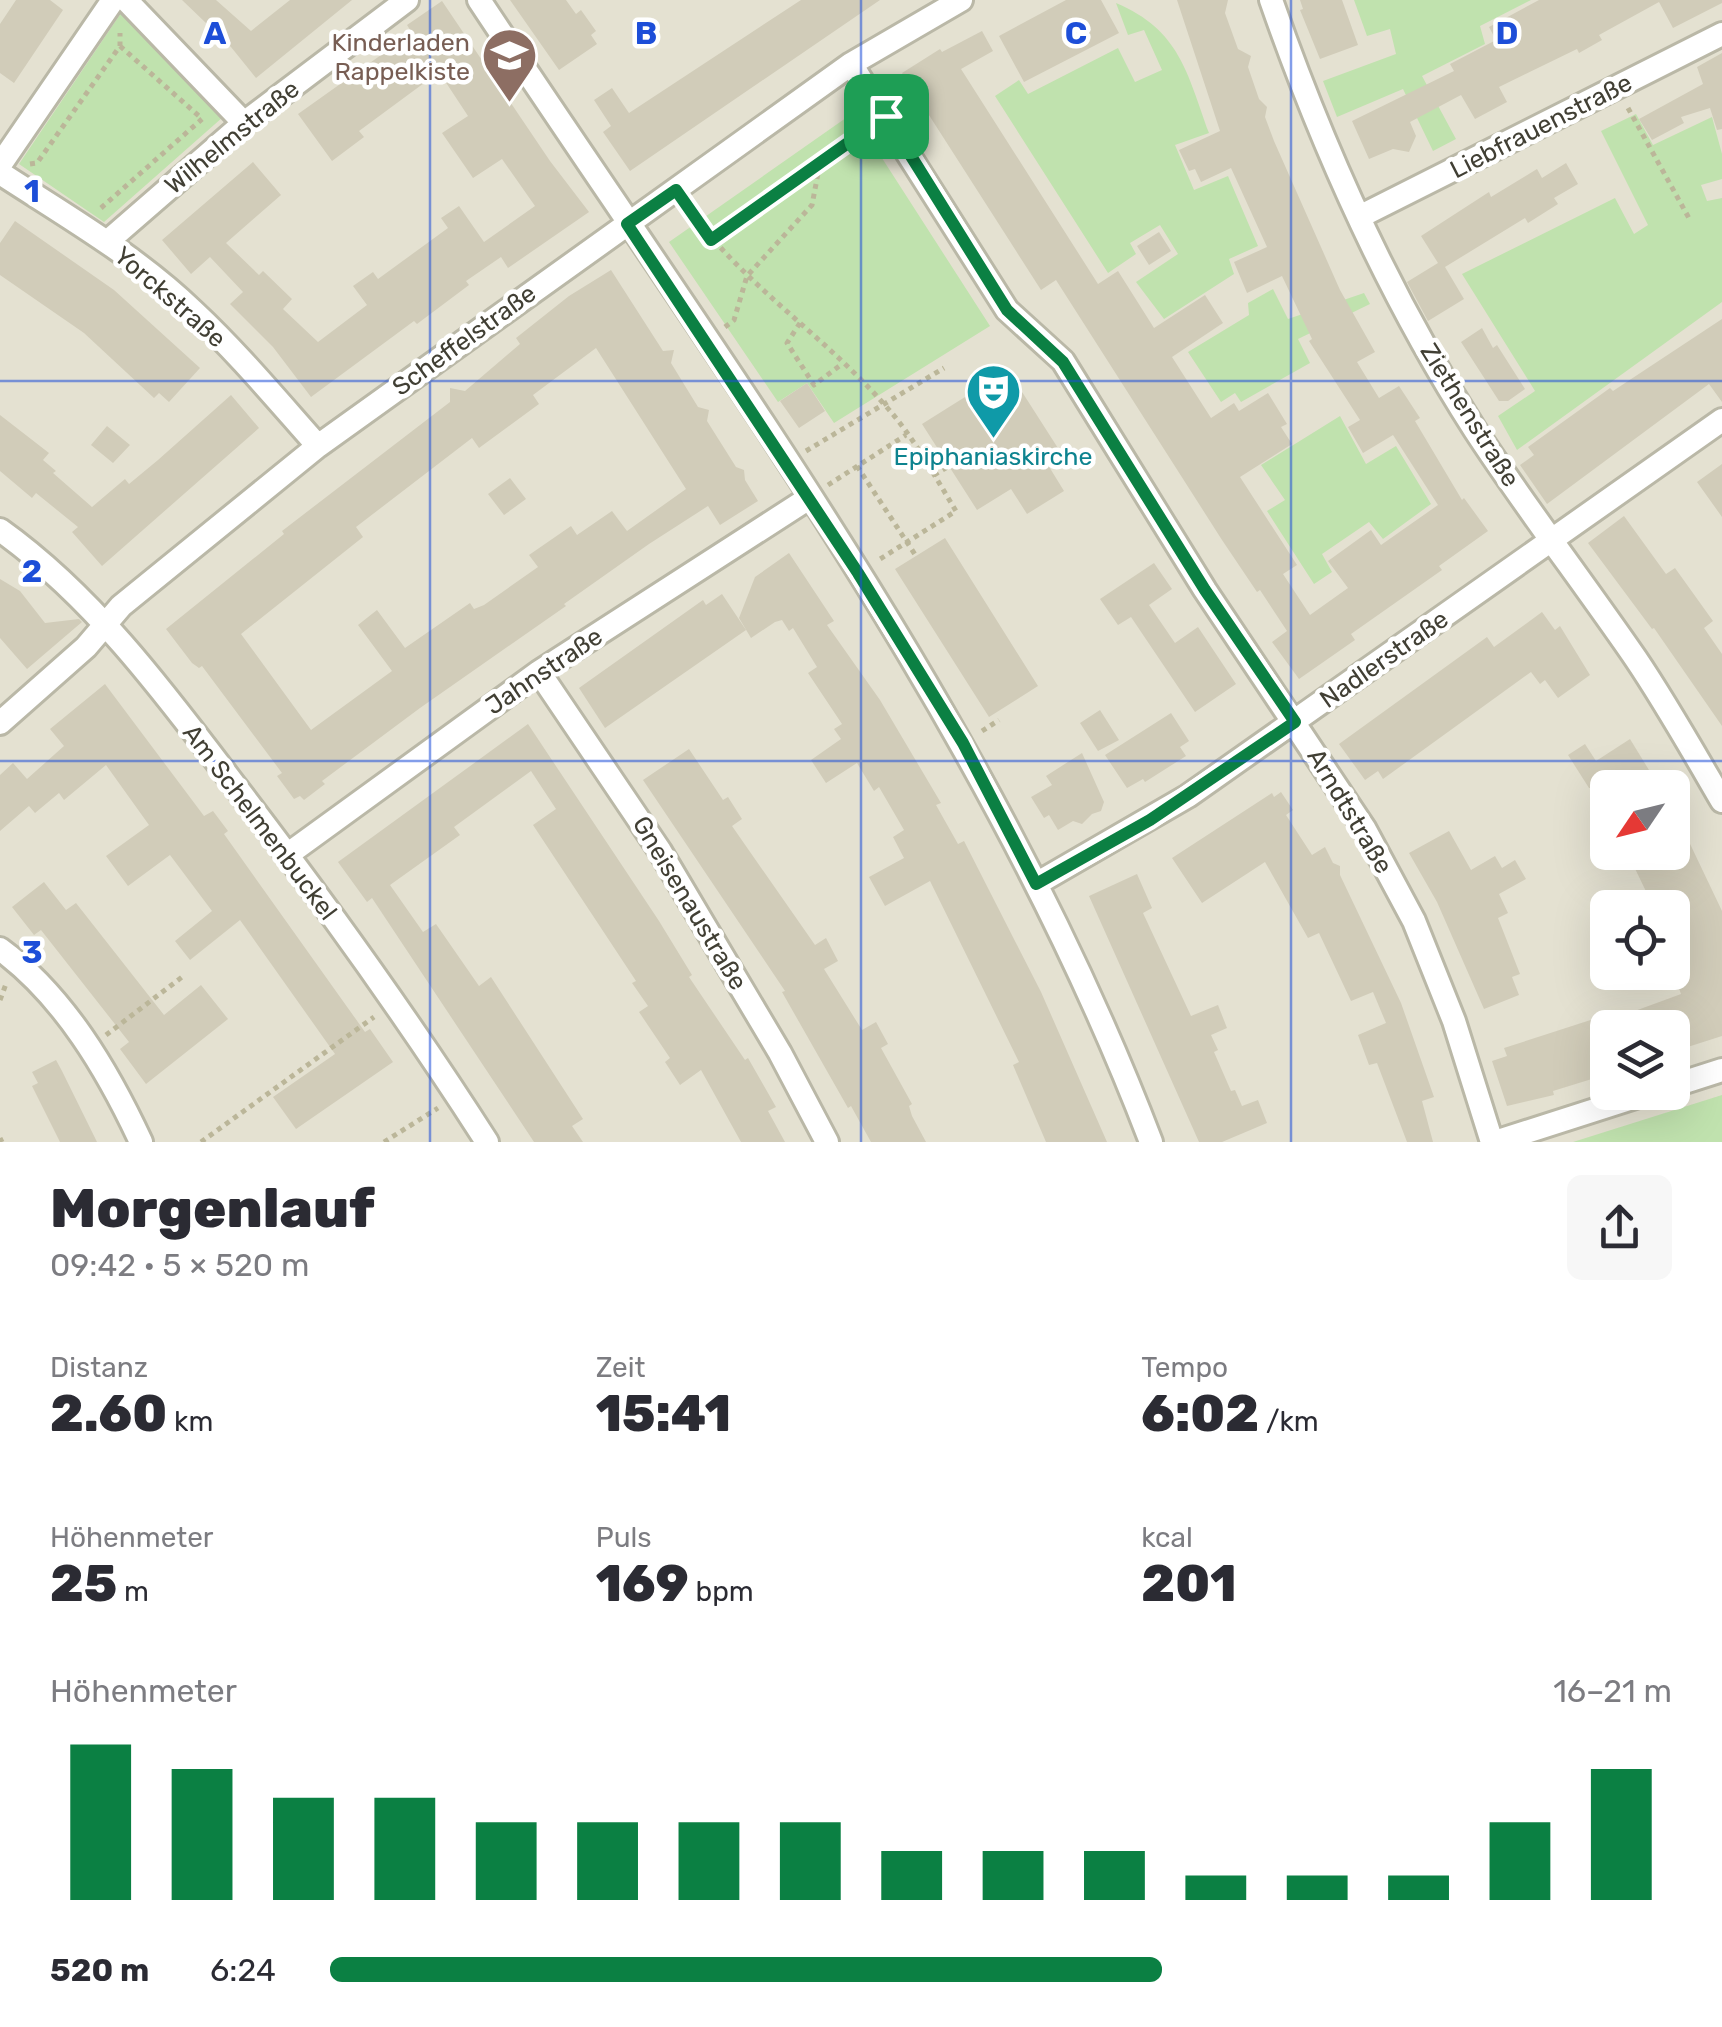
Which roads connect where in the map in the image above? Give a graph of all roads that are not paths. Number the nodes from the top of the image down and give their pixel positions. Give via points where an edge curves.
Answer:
1 (114, 0) edge
2 (126, 0) edge
3 (407, 0) edge
4 (479, 0) edge
5 (960, 0) edge
6 (1270, 0) edge
7 (1722, 34) edge
8 (851, 64) junction
9 (244, 123) junction
10 (0, 166) edge
11 (0, 173) edge
12 (1359, 218) junction
13 (627, 224) junction
14 (107, 242) junction
15 (1722, 420) edge
16 (318, 446) junction
17 (809, 498) junction
18 (0, 530) edge
19 (1552, 542) junction
20 (105, 625) junction
21 (539, 672) junction
22 (1295, 722) junction
23 (0, 723) edge
24 (1722, 802) edge
25 (287, 855) junction
26 (1036, 884) junction
27 (0, 950) edge
28 (1722, 1070) edge
29 (1690, 1080) edge
30 (1594, 1110) edge
31 (141, 1142) edge
32 (487, 1142) edge
33 (828, 1142) edge
34 (1151, 1142) edge
35 (1493, 1142) edge

1 - 10 street
2 - 9 street
3 - 9 street, Wilhelmstraße
4 - 13 street
5 - 8 street, Scheffelstraße
6 - 12 street, Ziethenstraße
7 - 12 street, Liebfrauenstraße
8 - 13 street, Scheffelstraße
8 - 22 street, Arndtstraße via 1007,310 1063,362
9 - 14 street, Wilhelmstraße
11 - 14 street, Yorckstraße
12 - 19 street, Ziethenstraße via 1410,320
13 - 16 street, Scheffelstraße
13 - 17 street
14 - 16 street, Yorckstraße via 191,308
15 - 19 street, Nadlerstraße
16 - 20 street, Scheffelstraße
17 - 21 street, Jahnstraße
17 - 26 street via 963,743
18 - 20 street, Am Schelmenbuckel
19 - 22 street, Nadlerstraße
19 - 24 street, Ziethenstraße via 1637,661
20 - 23 street, Scheffelstraße
20 - 25 street, Am Schelmenbuckel
21 - 25 street, Jahnstraße
21 - 33 street, Gneisenaustraße via 660,851
22 - 26 street, Nadlerstraße via 1150,820
22 - 35 street, Arndtstraße via 1414,921
25 - 32 street, Am Schelmenbuckel
26 - 34 street
27 - 31 street via 61,1007
28 - 29 street
30 - 35 street

